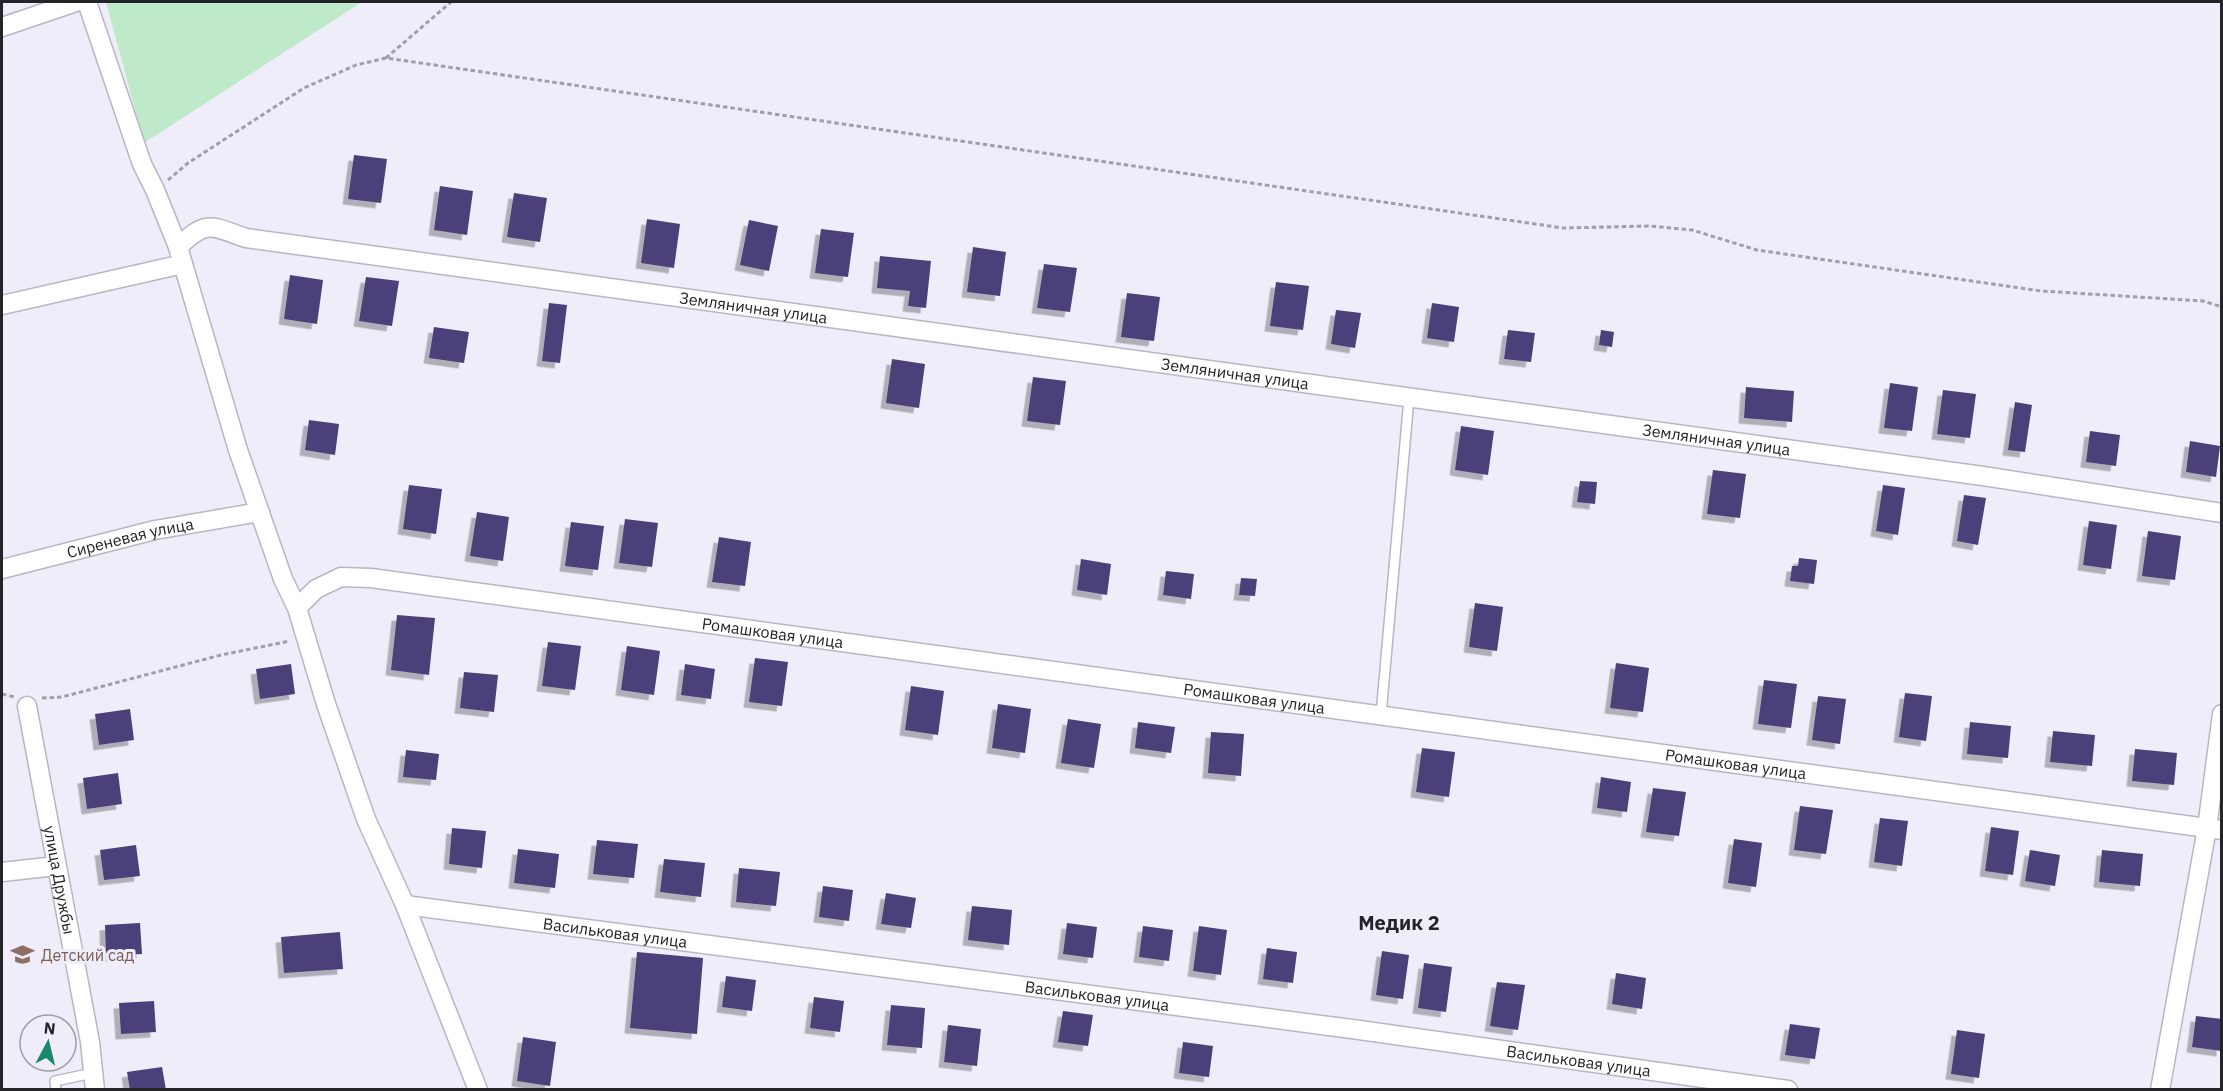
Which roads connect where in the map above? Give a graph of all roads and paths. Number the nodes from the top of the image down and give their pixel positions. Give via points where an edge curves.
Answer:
1 (76, 2) edge
2 (87, 2) edge
3 (451, 2) edge
4 (2, 27) edge
5 (386, 58) junction
6 (155, 190) junction
7 (180, 255) junction
8 (2, 305) edge
9 (2222, 307) edge
10 (1410, 398) junction
11 (260, 512) junction
12 (2222, 513) edge
13 (2, 569) edge
14 (297, 608) junction
15 (306, 638) junction
16 (27, 706) joint
17 (2222, 714) edge
18 (1381, 715) junction
19 (2214, 829) edge
20 (56, 866) junction
21 (2, 872) edge
22 (405, 905) junction
23 (94, 1081) edge
24 (56, 1089) edge
25 (478, 1089) edge
26 (1788, 1089) edge
27 (2160, 1089) edge

1 - 4 street
2 - 6 street via 142,164
3 - 5 path
5 - 6 path via 356,65 304,88 188,163
5 - 9 path via 1563,228 1650,226 1692,231 1769,252 2041,291 2203,301
6 - 7 street
7 - 8 street
7 - 10 street, Земляничная улица via 198,228 212,226 246,238
7 - 11 street
10 - 12 street, Земляничная улица via 1983,476
10 - 18 lane
11 - 13 street, Сиреневая улица via 155,530
11 - 14 street
14 - 15 street
14 - 18 street, Ромашковая улица via 316,589 341,577 371,578
15 - 16 path via 221,655 62,697 33,700
15 - 22 street via 366,819
16 - 20 street, улица Дружбы
17 - 19 street
18 - 19 street, Ромашковая улица
19 - 27 street
20 - 21 street
20 - 23 street, улица Дружбы via 90,1041
22 - 25 street
22 - 26 street, Васильковая улица
23 - 24 lane via 56,1081

